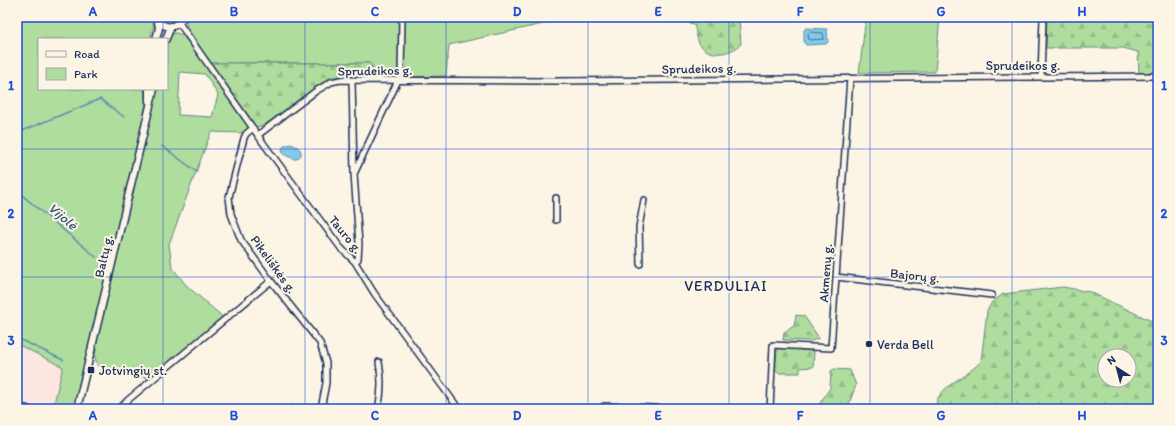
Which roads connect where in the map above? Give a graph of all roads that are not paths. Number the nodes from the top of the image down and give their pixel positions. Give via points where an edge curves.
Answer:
1 (183, 17) edge
2 (402, 17) edge
3 (1043, 17) edge
4 (156, 20) edge
5 (178, 23) junction
6 (171, 26) junction
7 (156, 38) edge
8 (166, 38) edge
9 (1041, 76) junction
10 (1158, 76) edge
11 (850, 78) junction
12 (352, 80) junction
13 (398, 80) junction
14 (149, 90) edge
15 (154, 90) edge
16 (149, 108) junction
17 (253, 128) junction
18 (258, 135) junction
19 (354, 174) junction
20 (556, 198) dead end
21 (644, 200) dead end
22 (556, 220) dead end
23 (355, 262) junction
24 (640, 264) dead end
25 (836, 278) junction
26 (271, 281) junction
27 (992, 294) dead end
28 (379, 362) dead end
29 (17, 407) edge
30 (27, 409) edge
31 (78, 409) edge
32 (120, 409) edge
33 (321, 409) edge
34 (378, 409) edge
35 (459, 409) edge
36 (600, 409) edge
37 (678, 409) edge
38 (770, 409) edge

1 - 5 main road
2 - 13 street via 401,74
3 - 9 street
4 - 6 main road via 162,25
4 - 7 main road via 159,28
5 - 6 main road
5 - 17 street, Tauro g.
6 - 8 main road
9 - 10 street, Sprudeikos g.
9 - 11 street, Sprudeikos g.
11 - 13 street, Sprudeikos g.
11 - 25 street, Akmenų g.
12 - 13 street, Sprudeikos g.
12 - 18 street, Sprudeikos g. via 331,82
12 - 19 street
13 - 19 street
14 - 16 main road, Baltų g.
15 - 16 main road, Baltų g.
16 - 31 main road, Baltų g.
17 - 18 street, Tauro g.
17 - 26 street, Pikeliškės g. via 244,138 229,197 230,214 241,240
18 - 23 street, Tauro g. via 340,247
19 - 23 street via 359,244 358,259
20 - 22 street
21 - 24 street via 639,228
23 - 35 street, Tauro g. via 370,287
25 - 27 street, Bajorų g.
25 - 38 street, Akmenų g. via 831,348 773,345
26 - 32 street
26 - 33 street, Pikeliškės g. via 320,343 326,363 326,383
28 - 34 street via 382,377
29 - 30 main road
36 - 37 street via 604,406

